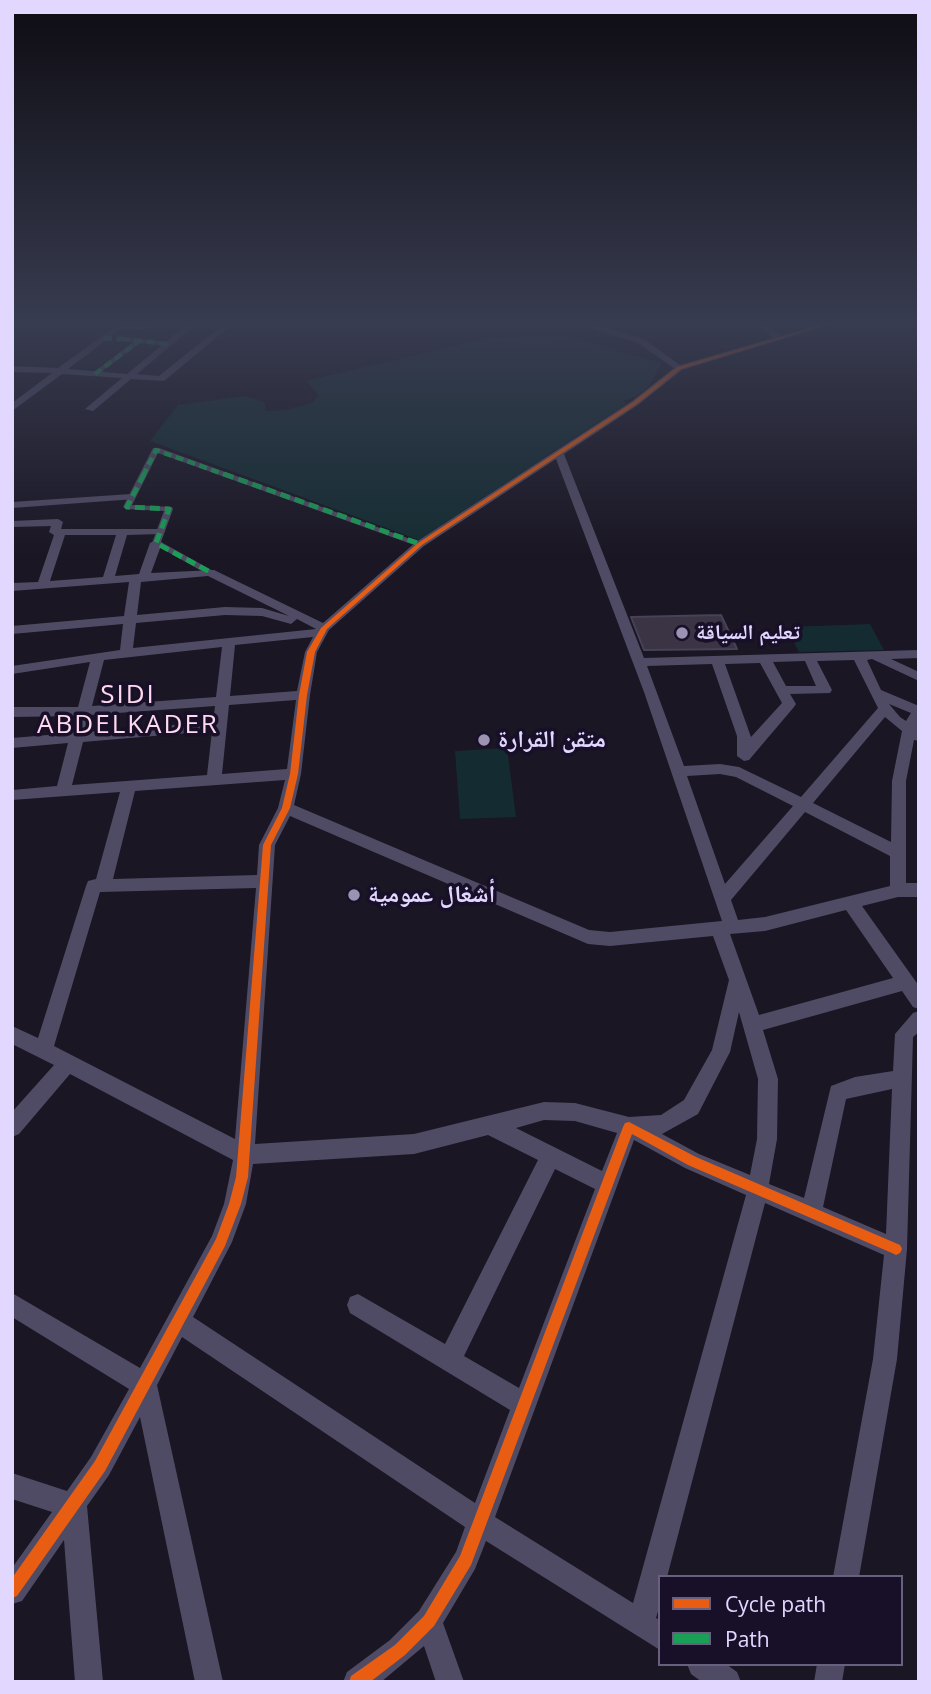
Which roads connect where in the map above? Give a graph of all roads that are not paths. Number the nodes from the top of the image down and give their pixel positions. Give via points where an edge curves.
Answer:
1 (99, 401) edge
2 (637, 401) edge
3 (90, 409) dead end
4 (559, 454) junction
5 (131, 497) junction
6 (12, 505) edge
7 (12, 524) edge
8 (61, 532) junction
9 (122, 532) junction
10 (158, 537) junction
11 (421, 544) junction
12 (210, 572) junction
13 (139, 579) junction
14 (108, 581) junction
15 (42, 586) junction
16 (12, 587) edge
17 (129, 619) junction
18 (12, 630) edge
19 (323, 630) junction
20 (229, 640) junction
21 (125, 653) junction
22 (919, 654) edge
23 (866, 656) junction
24 (98, 657) junction
25 (810, 657) junction
26 (764, 658) junction
27 (717, 660) junction
28 (640, 662) junction
29 (12, 670) edge
30 (919, 677) edge
31 (781, 690) junction
32 (876, 693) junction
33 (303, 695) junction
34 (222, 700) junction
35 (885, 708) junction
36 (85, 711) junction
37 (12, 712) edge
38 (919, 712) edge
39 (219, 726) junction
40 (914, 733) edge
41 (76, 738) junction
42 (12, 743) edge
43 (745, 753) junction
44 (679, 771) junction
45 (739, 772) junction
46 (294, 774) junction
47 (214, 781) junction
48 (129, 787) junction
49 (63, 791) junction
50 (12, 795) edge
51 (804, 803) junction
52 (286, 808) junction
53 (897, 852) junction
54 (263, 881) junction
55 (103, 885) junction
56 (898, 890) junction
57 (919, 890) edge
58 (723, 898) junction
59 (850, 902) junction
60 (726, 928) junction
61 (738, 979) junction
62 (906, 982) junction
63 (919, 1001) edge
64 (919, 1019) edge
65 (752, 1025) junction
66 (12, 1034) edge
67 (43, 1051) junction
68 (68, 1063) junction
69 (901, 1079) junction
70 (487, 1124) junction
71 (12, 1127) edge
72 (629, 1127) junction
73 (243, 1154) junction
74 (551, 1156) junction
75 (607, 1184) junction
76 (758, 1189) junction
77 (811, 1212) junction
78 (896, 1249) junction
79 (12, 1304) edge
80 (358, 1305) dead end
81 (180, 1322) junction
82 (449, 1361) junction
83 (145, 1385) junction
84 (524, 1405) junction
85 (12, 1486) edge
86 (74, 1506) junction
87 (480, 1522) junction
88 (663, 1575) edge
89 (846, 1575) edge
90 (12, 1591) edge
91 (658, 1597) edge
92 (429, 1621) junction
93 (650, 1630) edge
94 (703, 1666) edge
95 (89, 1682) edge
96 (209, 1682) edge
97 (357, 1682) edge
98 (450, 1682) edge
99 (727, 1682) edge

1 - 3 street
2 - 4 street
4 - 11 street
4 - 28 street
5 - 6 street
5 - 10 street via 127,507 169,509
5 - 11 street via 156,450
7 - 8 street via 58,522 54,532
8 - 9 street
8 - 15 street
9 - 10 street
9 - 14 street
10 - 12 street
10 - 13 street
11 - 19 street
12 - 13 street
12 - 19 street
13 - 14 street
13 - 17 street
14 - 15 street
15 - 16 street
17 - 18 street
17 - 19 street via 250,612
17 - 21 street
19 - 20 street
19 - 33 street via 312,652
20 - 21 street
20 - 34 street
21 - 24 street
22 - 23 street
23 - 25 street
23 - 30 street
23 - 32 street
24 - 29 street
24 - 36 street
25 - 26 street
25 - 31 street via 825,690
26 - 27 street
26 - 31 street
27 - 28 street
27 - 43 street via 737,712
28 - 44 street
31 - 43 street via 789,704
32 - 35 street
32 - 38 street
33 - 34 street
33 - 46 street
34 - 36 street
34 - 39 street
35 - 40 street
35 - 51 street
36 - 37 street
36 - 41 street
38 - 40 street
39 - 41 street
39 - 47 street
40 - 53 street via 899,781
41 - 42 street
41 - 49 street
43 - 45 street
44 - 45 street
44 - 58 street
45 - 51 street
46 - 47 street
46 - 52 street
47 - 48 street
48 - 49 street
48 - 55 street
49 - 50 street
51 - 53 street
51 - 58 street
52 - 54 street via 267,845
52 - 60 street via 588,937
53 - 56 street
54 - 55 street
54 - 73 street
55 - 67 street via 94,886
56 - 57 street
56 - 59 street
58 - 60 street
59 - 60 street via 797,918
59 - 62 street
60 - 61 street
61 - 65 street
61 - 72 street via 721,1052 691,1107 664,1124
62 - 63 street
62 - 65 street
64 - 69 street via 904,1034
65 - 76 street via 768,1079 767,1139
66 - 67 street
67 - 68 street
68 - 71 street
68 - 73 street
69 - 77 street via 838,1093
69 - 78 street
70 - 72 street via 544,1111 576,1112
70 - 73 street via 414,1144
70 - 74 street
72 - 75 street
72 - 76 street
73 - 81 street via 242,1177 222,1242
74 - 75 street
74 - 82 street
75 - 84 street
76 - 77 street
76 - 88 street
77 - 78 street
78 - 89 street via 885,1359
79 - 83 street
80 - 82 street
81 - 83 street
81 - 87 street
82 - 84 street
83 - 86 street
83 - 96 street
84 - 87 street
85 - 86 street
86 - 90 street
86 - 95 street
87 - 92 street via 466,1560
87 - 93 street
91 - 93 street
92 - 97 street
92 - 98 street
94 - 99 street

